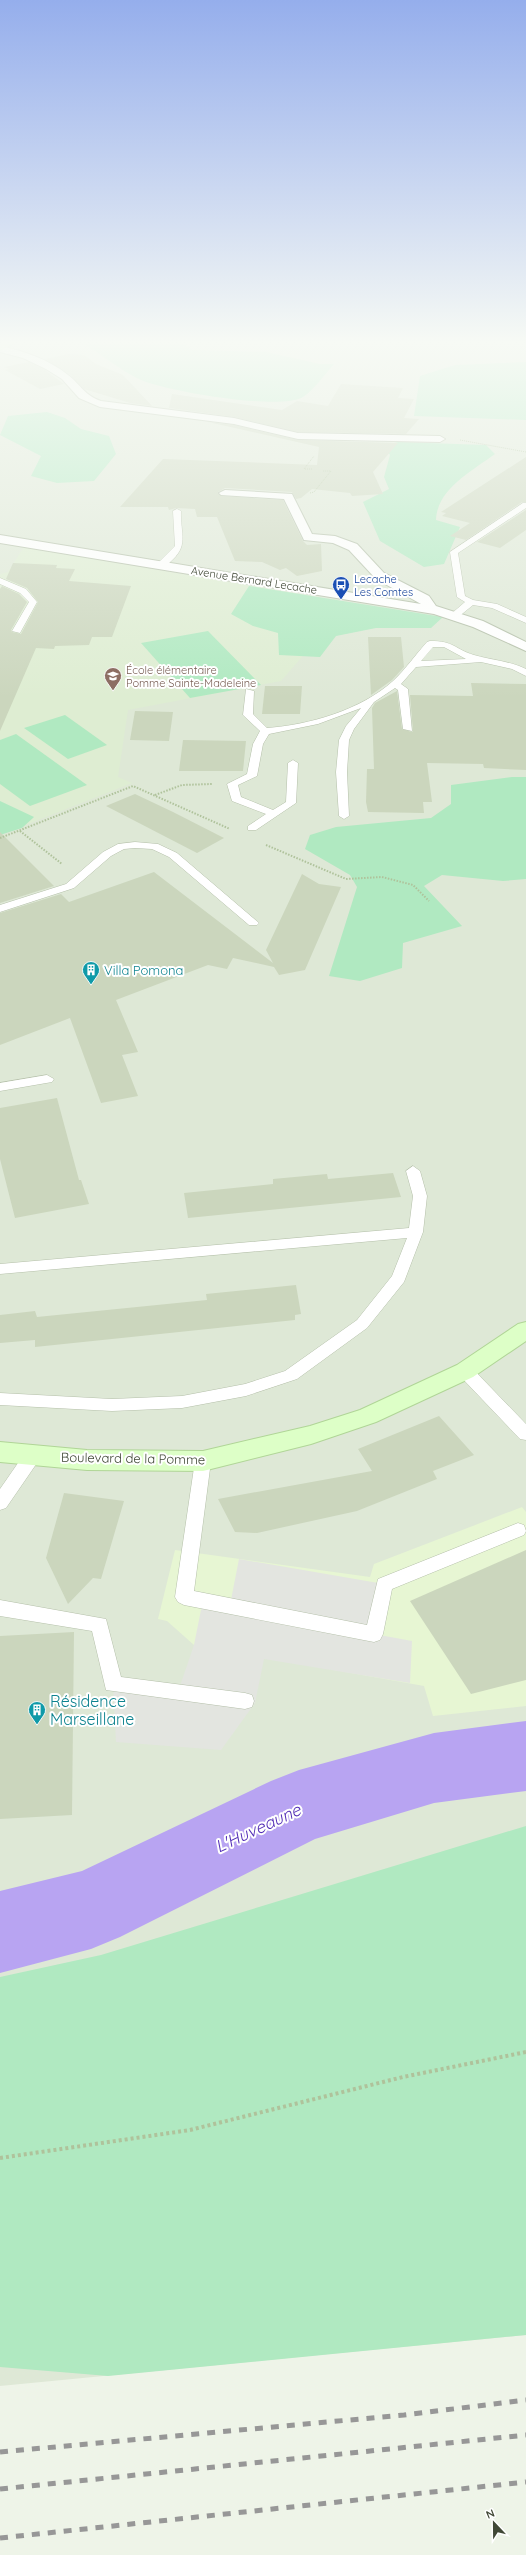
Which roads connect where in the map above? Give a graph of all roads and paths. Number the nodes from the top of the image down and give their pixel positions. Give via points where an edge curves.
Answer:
1 (323, 470) dead end
2 (225, 493) dead end
3 (288, 496) junction
4 (526, 505) edge
5 (177, 511) dead end
6 (0, 539) edge
7 (161, 565) junction
8 (0, 581) edge
9 (471, 602) junction
10 (436, 610) junction
11 (454, 616) junction
12 (526, 620) edge
13 (17, 631) dead end
14 (526, 646) edge
15 (492, 662) junction
16 (412, 664) junction
17 (526, 673) edge
18 (395, 684) junction
19 (249, 692) dead end
20 (369, 702) junction
21 (408, 729) dead end
22 (265, 731) junction
23 (293, 763) dead end
24 (232, 784) junction
25 (155, 796) junction
26 (275, 814) junction
27 (344, 816) dead end
28 (252, 828) dead end
29 (230, 829) dead end
30 (20, 831) junction
31 (0, 838) edge
32 (259, 842) dead end
33 (70, 886) junction
34 (429, 901) dead end
35 (0, 909) edge
36 (254, 924) dead end
37 (47, 1079) dead end
38 (0, 1087) edge
39 (413, 1171) dead end
40 (416, 1232) junction
41 (0, 1269) edge
42 (526, 1330) edge
43 (465, 1371) junction
44 (0, 1399) edge
45 (526, 1434) edge
46 (0, 1452) edge
47 (33, 1455) junction
48 (203, 1461) junction
49 (0, 1503) edge
50 (518, 1530) dead end
51 (0, 1608) edge
52 (245, 1701) dead end
53 (526, 2052) edge
54 (0, 2158) edge

1 - 3 path via 331,471 314,492
2 - 3 street
3 - 10 street via 308,537 334,540 353,547 380,576 424,599
4 - 9 lane via 454,552 461,598
5 - 7 lane via 176,521 181,538 178,552
6 - 7 street, Avenue Bernard Lecache
7 - 10 street, Avenue Bernard Lecache
8 - 13 lane via 24,591 33,602
9 - 11 lane
9 - 12 lane via 494,606
10 - 11 street, Avenue Bernard Lecache
11 - 14 street, Avenue Bernard Lecache
15 - 16 lane
15 - 16 lane via 470,657 437,642 430,644
15 - 17 lane via 515,667
16 - 18 lane
18 - 20 lane
18 - 21 lane via 403,689
19 - 22 lane via 248,715
20 - 22 lane via 282,731
20 - 27 lane via 347,730 342,743
22 - 24 lane via 258,744 252,776
23 - 26 lane via 291,803
24 - 25 path via 183,784 170,787
24 - 26 lane via 236,799
25 - 29 path
25 - 30 path via 133,786
26 - 28 lane
30 - 31 path
30 - 33 path via 66,868
32 - 34 path via 346,880 382,877 413,885
33 - 35 lane
33 - 36 lane via 107,854 122,846 154,846 173,855
37 - 38 lane
39 - 40 lane via 420,1196
40 - 41 lane
40 - 44 lane via 399,1278 362,1324 291,1375 246,1390 182,1402 112,1405
42 - 43 main road, Boulevard de la Pomme
43 - 45 lane
43 - 48 main road, Boulevard de la Pomme via 354,1421 311,1435
46 - 47 main road, Boulevard de la Pomme
47 - 48 main road, Boulevard de la Pomme via 87,1460
47 - 49 lane
48 - 50 lane via 184,1597 374,1634 384,1584
51 - 52 lane via 100,1625 113,1684
53 - 54 path via 403,2077 190,2130

